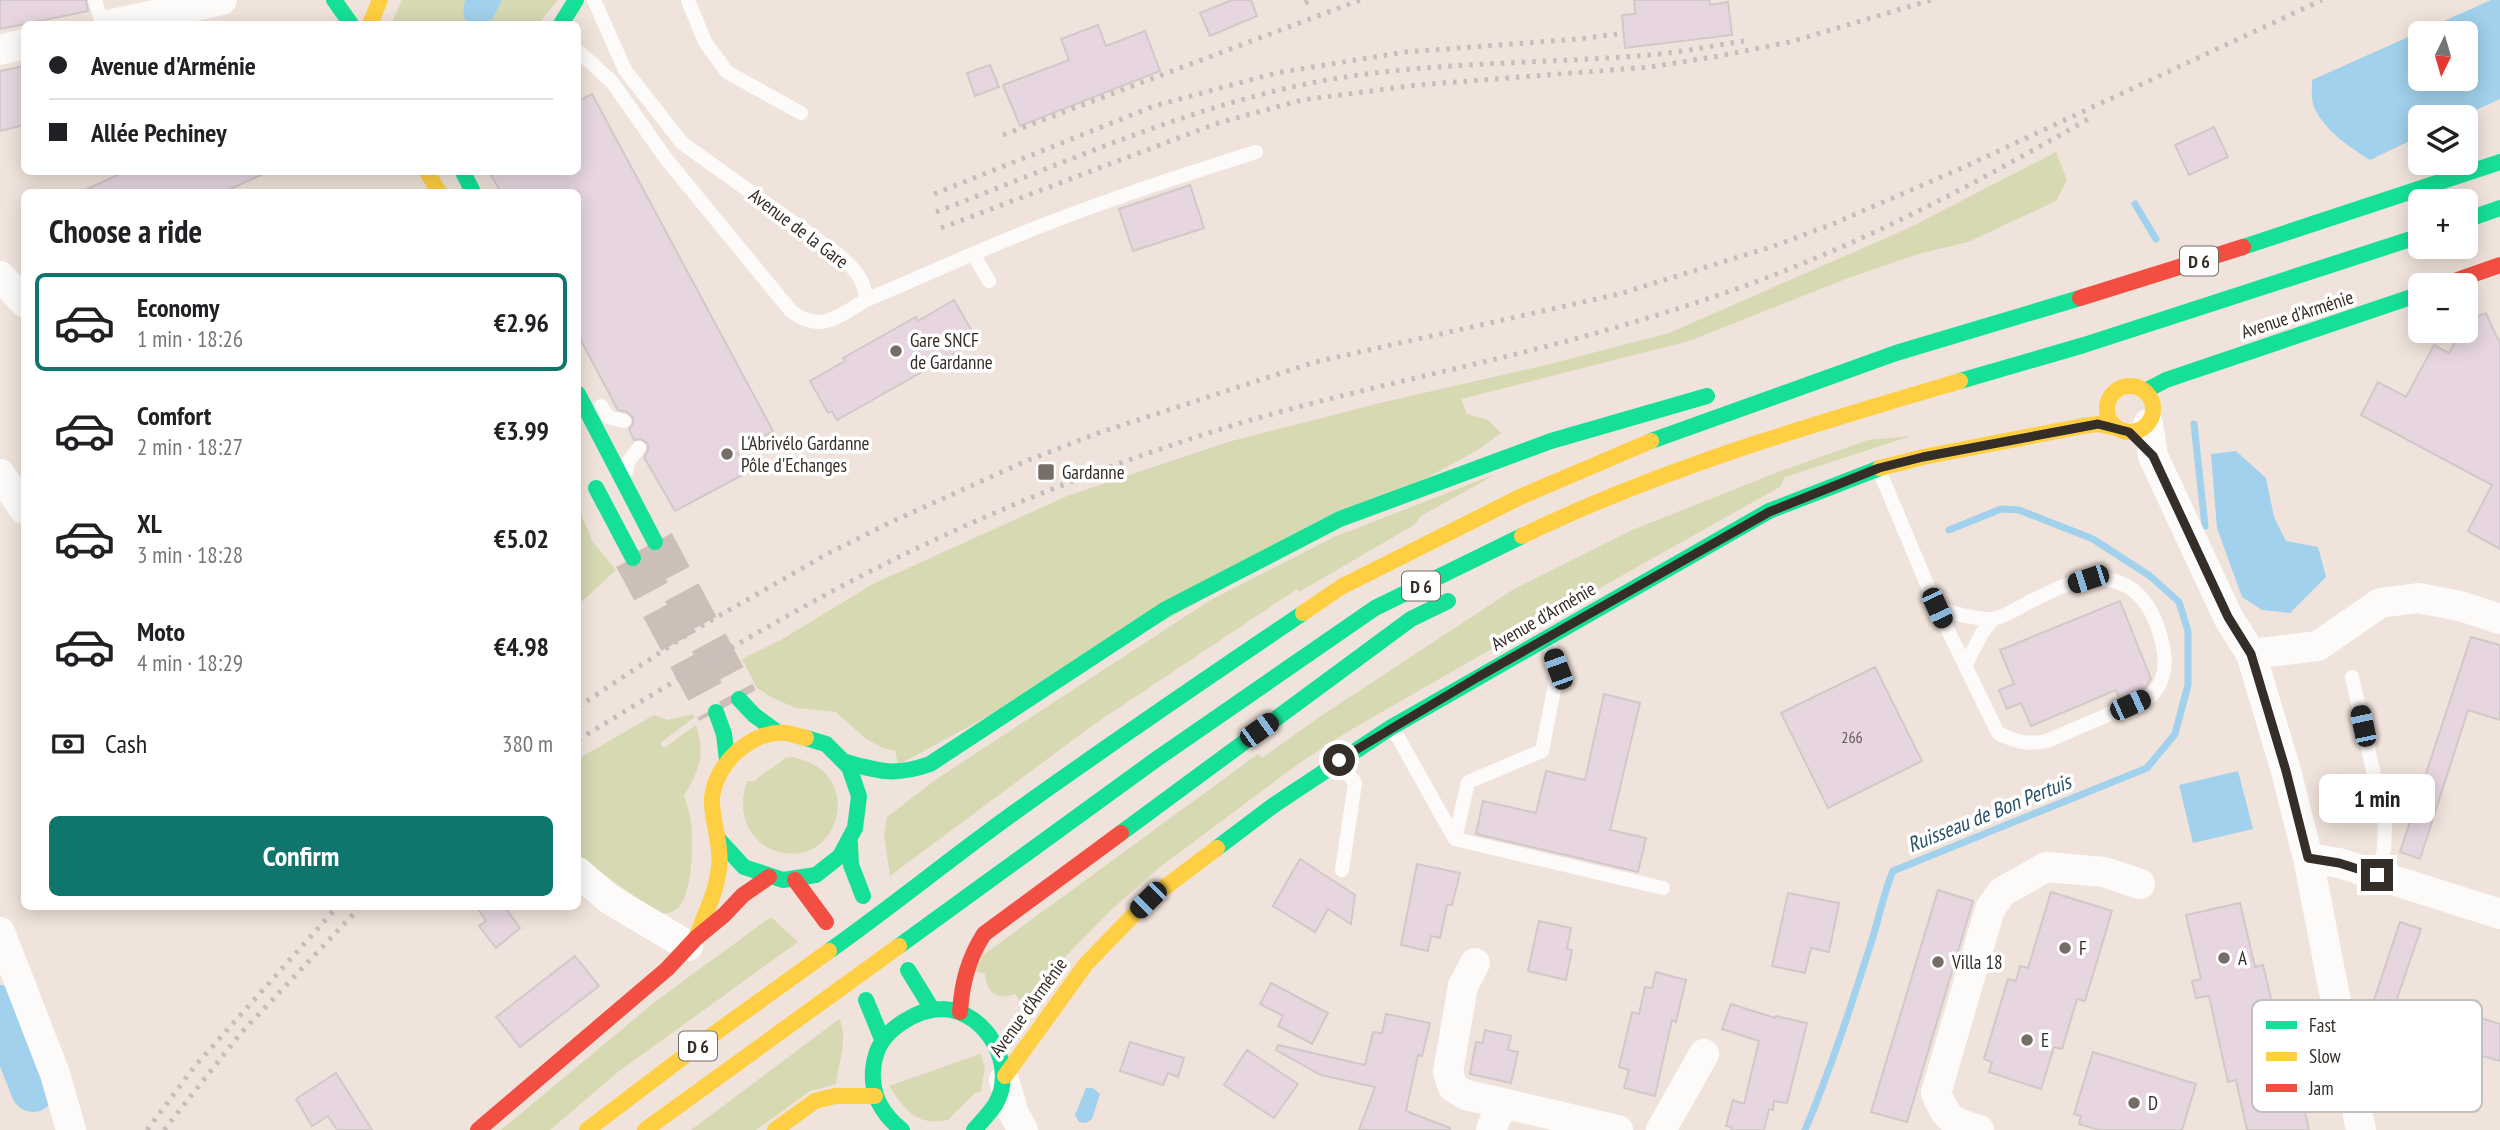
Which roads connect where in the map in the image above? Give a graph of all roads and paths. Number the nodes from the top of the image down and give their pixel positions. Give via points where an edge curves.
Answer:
1 (94, 0) edge
2 (222, 0) edge
3 (334, 0) edge
4 (380, 0) edge
5 (576, 0) edge
6 (594, 0) edge
7 (688, 0) edge
8 (101, 21) edge
9 (127, 21) edge
10 (349, 21) edge
11 (371, 21) edge
12 (563, 21) edge
13 (21, 45) edge
14 (0, 50) edge
15 (581, 54) edge
16 (802, 113) dead end
17 (1256, 152) dead end
18 (2500, 162) edge
19 (2500, 208) edge
20 (2478, 216) edge
21 (2408, 240) edge
22 (973, 254) junction
23 (2500, 265) edge
24 (2477, 273) edge
25 (0, 275) edge
26 (989, 281) dead end
27 (2408, 298) edge
28 (21, 299) edge
29 (866, 300) junction
30 (1896, 353) junction
31 (1804, 370) dead end
32 (1991, 373) junction
33 (2187, 374) junction
34 (581, 382) edge
35 (1725, 391) dead end
36 (2145, 391) junction
37 (581, 400) edge
38 (2107, 408) junction
39 (624, 421) dead end
40 (2137, 424) junction
41 (2082, 426) junction
42 (1823, 439) dead end
43 (639, 448) dead end
44 (1879, 468) junction
45 (0, 474) edge
46 (590, 476) dead end
47 (624, 484) junction
48 (21, 505) edge
49 (655, 542) tunnel mouth
50 (633, 558) tunnel mouth
51 (1458, 596) dead end
52 (1937, 608) junction
53 (2500, 619) edge
54 (1992, 620) junction
55 (1544, 639) junction
56 (2251, 654) junction
57 (1965, 666) junction
58 (2352, 677) dead end
59 (739, 699) tunnel mouth
60 (716, 712) tunnel mouth
61 (1390, 728) junction
62 (777, 732) junction
63 (1339, 760) junction
64 (727, 761) junction
65 (846, 762) junction
66 (1455, 839) junction
67 (719, 840) junction
68 (850, 844) junction
69 (2308, 858) junction
70 (1342, 870) dead end
71 (581, 875) edge
72 (2377, 875) junction
73 (769, 877) junction
74 (795, 880) junction
75 (2140, 884) dead end
76 (1663, 888) dead end
77 (863, 896) dead end
78 (2500, 914) edge
79 (826, 922) dead end
80 (0, 932) edge
81 (692, 942) junction
82 (1475, 963) dead end
83 (1086, 964) junction
84 (908, 970) dead end
85 (1045, 995) dead end
86 (866, 1000) dead end
87 (2336, 1000) edge
88 (932, 1009) junction
89 (960, 1012) junction
90 (882, 1039) junction
91 (1704, 1054) dead end
92 (1004, 1078) junction
93 (2357, 1112) edge
94 (1496, 1117) edge
95 (889, 1119) edge
96 (71, 1130) edge
97 (478, 1130) edge
98 (587, 1130) edge
99 (645, 1130) edge
100 (775, 1130) edge
101 (975, 1130) edge
102 (1023, 1130) edge
103 (1618, 1130) edge
104 (1661, 1130) edge
105 (1979, 1130) edge
106 (2361, 1130) edge

1 - 8 lane
2 - 9 street
3 - 10 main road
4 - 11 main road
5 - 12 main road
6 - 29 lane, Avenue de la Gare via 625,70 682,143 840,256 866,286
7 - 16 lane via 705,42 727,72
13 - 14 street
15 - 29 lane via 612,82 667,160 791,311 819,323
17 - 22 lane via 1098,204
18 - 30 main road, D 6 via 2134,282
19 - 20 main road
21 - 32 main road, D 6
22 - 26 lane
22 - 29 lane
23 - 24 main road
25 - 28 street
27 - 33 main road, Avenue d'Arménie
30 - 31 main road
30 - 98 main road, D 6 via 1645,443 1520,497 1341,587 1003,821
32 - 42 main road
32 - 99 main road, D 6 via 1809,425 1681,469 1582,507 1375,608 1157,758
33 - 36 main road, Avenue d'Arménie via 2155,383
33 - 40 main road, Avenue d'Arménie
34 - 39 lane via 590,387 608,417
35 - 65 main road via 1551,441 1340,519 1166,609 930,764 890,775
36 - 38 main road via 2132,386 2118,390
36 - 40 main road via 2150,397
37 - 47 main road
38 - 40 main road via 2108,415
38 - 41 main road, Avenue d'Arménie
40 - 41 main road, Avenue d'Arménie
40 - 56 street via 2228,617
41 - 44 main road, Avenue d'Arménie
43 - 47 lane via 628,462
44 - 52 lane
44 - 55 main road, Avenue d'Arménie via 1769,512
45 - 48 street
46 - 50 main road
47 - 49 main road
51 - 89 main road via 1410,619 984,934 972,950 963,976
52 - 54 lane
52 - 57 lane
53 - 56 street via 2418,598 2380,603 2318,646
54 - 57 lane
54 - 57 lane via 2088,579 2129,587 2146,600 2160,632 2165,654 2160,687 2140,701 2047,741 2029,744 1998,733
55 - 61 main road, Avenue d'Arménie
55 - 66 lane via 1558,669 1542,751 1468,782
56 - 69 street
58 - 72 lane via 2385,824
59 - 62 main road
60 - 64 main road
61 - 63 main road, Avenue d'Arménie
61 - 66 lane
62 - 64 main road via 750,741
62 - 65 main road via 803,734 827,744
63 - 70 lane via 1355,783
63 - 83 main road, Avenue d'Arménie via 1148,900
64 - 67 main road via 712,799 712,820
65 - 68 main road via 858,788 860,817
66 - 76 lane
67 - 73 main road via 742,866
67 - 81 main road via 718,873
68 - 74 main road via 836,862
68 - 77 main road via 851,865
69 - 72 street
69 - 87 street
71 - 81 street via 609,899
72 - 78 street
73 - 74 main road
73 - 81 main road
74 - 79 main road
75 - 105 street via 2104,872 2046,867 2002,892 1990,909 1936,1093 1944,1114
80 - 96 street via 55,1074
81 - 97 main road via 667,969
82 - 94 street via 1463,986 1448,1072 1453,1087
83 - 85 main road, Avenue d'Arménie
83 - 92 main road, Avenue d'Arménie
84 - 88 main road
86 - 90 main road
88 - 89 main road
88 - 90 main road via 904,1018
89 - 92 main road via 985,1021 1002,1056
90 - 95 main road via 871,1076
91 - 104 street
92 - 101 main road, Avenue d'Arménie via 996,1108
92 - 102 street
93 - 106 street
94 - 103 street
95 - 100 main road via 835,1096 815,1101

